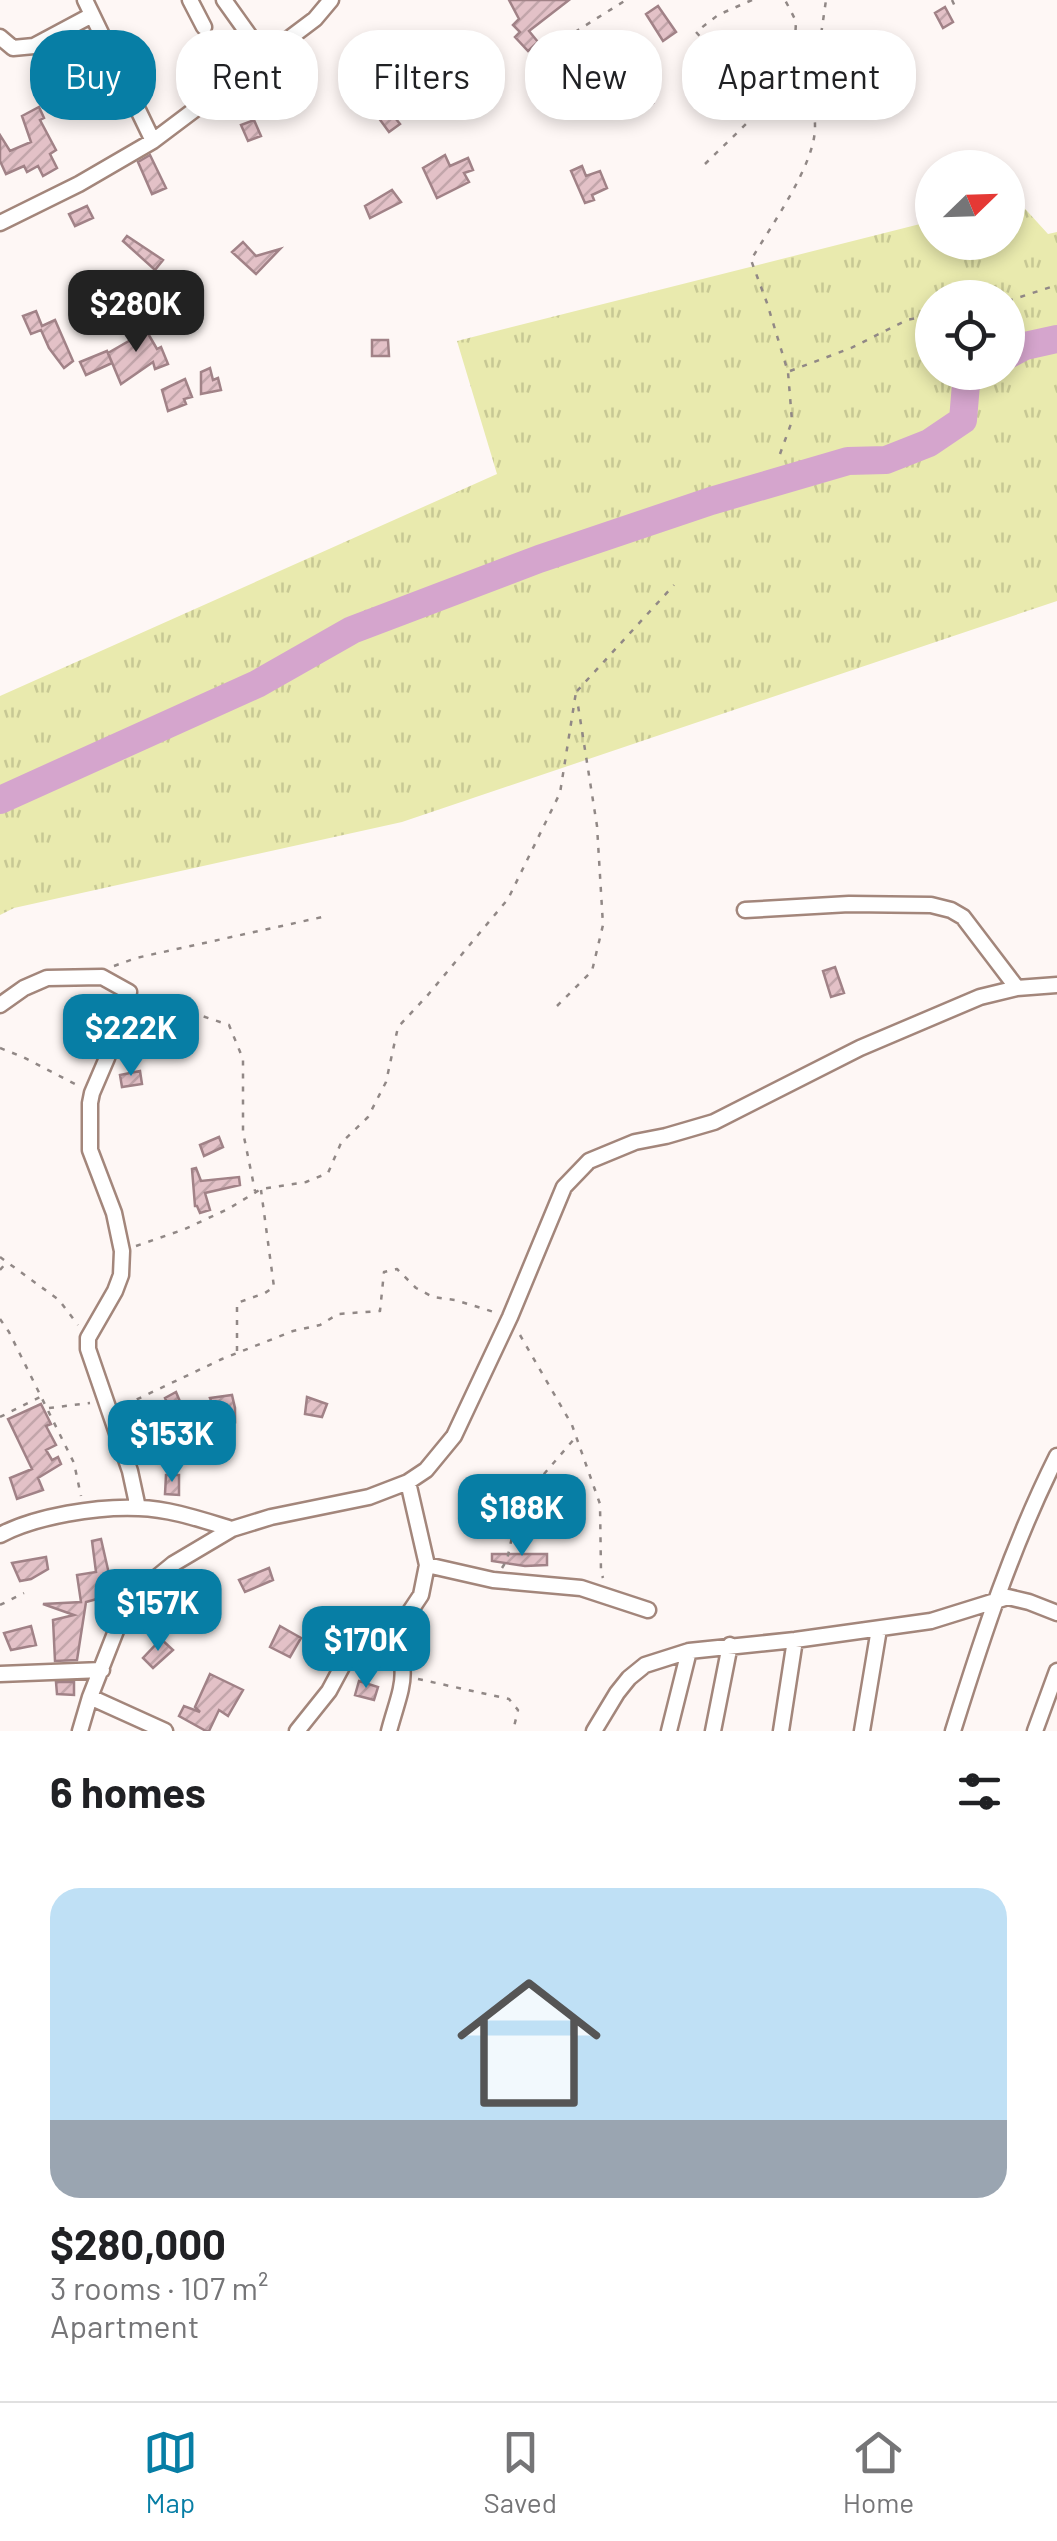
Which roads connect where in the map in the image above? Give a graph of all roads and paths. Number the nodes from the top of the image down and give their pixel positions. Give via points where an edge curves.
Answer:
1 (85, 0) edge
2 (190, 0) edge
3 (224, 0) edge
4 (330, 0) edge
5 (626, 0) edge
6 (752, 0) edge
7 (785, 0) edge
8 (826, 0) edge
9 (952, 0) edge
10 (957, 11) dead end
11 (92, 15) junction
12 (204, 27) dead end
13 (247, 30) edge
14 (300, 30) edge
15 (578, 30) edge
16 (699, 30) edge
17 (796, 30) edge
18 (822, 30) edge
19 (0, 37) edge
20 (180, 120) edge
21 (750, 120) edge
22 (815, 120) edge
23 (152, 141) junction
24 (704, 164) dead end
25 (0, 222) edge
26 (1057, 285) edge
27 (1025, 295) edge
28 (915, 318) edge
29 (788, 372) junction
30 (780, 454) dead end
31 (674, 585) dead end
32 (576, 692) junction
33 (745, 910) dead end
34 (327, 916) dead end
35 (102, 976) junction
36 (1057, 984) edge
37 (1017, 988) junction
38 (129, 992) junction
39 (0, 1005) edge
40 (557, 1006) dead end
41 (0, 1048) edge
42 (92, 1092) junction
43 (261, 1188) junction
44 (255, 1192) junction
45 (122, 1251) junction
46 (0, 1257) edge
47 (7, 1262) junction
48 (0, 1270) edge
49 (510, 1317) junction
50 (0, 1319) edge
51 (88, 1338) junction
52 (237, 1354) junction
53 (42, 1396) junction
54 (109, 1407) junction
55 (48, 1408) junction
56 (0, 1417) edge
57 (576, 1436) junction
58 (1057, 1456) edge
59 (408, 1482) junction
60 (138, 1508) junction
61 (84, 1512) junction
62 (232, 1528) junction
63 (0, 1536) edge
64 (427, 1566) junction
65 (493, 1580) junction
66 (24, 1592) dead end
67 (611, 1598) junction
68 (994, 1601) junction
69 (0, 1605) edge
70 (648, 1610) dead end
71 (1057, 1613) edge
72 (384, 1627) junction
73 (879, 1629) junction
74 (795, 1640) junction
75 (730, 1645) junction
76 (689, 1651) junction
77 (102, 1670) junction
78 (1057, 1671) edge
79 (0, 1674) edge
80 (403, 1676) junction
81 (90, 1698) junction
82 (80, 1731) edge
83 (165, 1731) edge
84 (298, 1731) edge
85 (389, 1731) edge
86 (513, 1731) edge
87 (594, 1731) edge
88 (669, 1731) edge
89 (713, 1731) edge
90 (781, 1731) edge
91 (862, 1731) edge
92 (953, 1731) edge
93 (1035, 1731) edge

1 - 11 street
2 - 12 street
3 - 13 street
4 - 14 street
5 - 15 path
6 - 16 path
7 - 17 path
8 - 18 path
9 - 10 path
11 - 19 street via 34,46 13,48
11 - 23 street
20 - 23 street
21 - 24 path
22 - 29 path via 811,152 750,260
23 - 25 street
26 - 27 path
28 - 29 path
29 - 30 path via 792,421
31 - 32 path
32 - 40 path via 597,826 603,925 592,971
32 - 43 path via 560,793 508,900 398,1027 386,1082 368,1118 341,1143 328,1174
33 - 37 street via 849,904 950,910
34 - 35 path via 136,958
35 - 38 street
35 - 39 street via 47,978
36 - 37 street
37 - 49 street via 907,1027 714,1122 589,1161 564,1187
38 - 42 street
38 - 44 path via 229,1025 243,1059 243,1132
41 - 42 path
42 - 45 street via 90,1150
43 - 44 path
43 - 52 path via 274,1287 237,1302
44 - 45 path via 186,1229
45 - 51 street via 121,1275
46 - 47 path
47 - 48 path
47 - 51 path via 59,1300
49 - 52 path via 433,1297 397,1269 384,1272 380,1311 338,1314
49 - 57 path
49 - 59 street via 454,1436
50 - 53 path
51 - 54 street
52 - 54 path
53 - 55 path
53 - 56 path
54 - 55 path
54 - 60 street
55 - 61 path via 74,1463
57 - 65 path via 544,1474
57 - 67 path via 600,1504 601,1572
58 - 68 street
59 - 62 street
59 - 64 street
60 - 61 street
60 - 62 street
61 - 63 street via 20,1524
62 - 77 street via 140,1591 121,1618
64 - 65 street
64 - 72 street via 416,1604
65 - 67 street via 581,1588
66 - 69 path
67 - 70 street
68 - 71 street via 1008,1598
68 - 73 street
68 - 92 street
72 - 80 street via 400,1652
72 - 84 street via 351,1650
73 - 74 street
73 - 91 street
74 - 75 street
74 - 90 street
75 - 76 street
75 - 89 street
76 - 87 street via 646,1665 630,1678
76 - 88 street
77 - 79 street
77 - 81 street
78 - 93 street
80 - 85 street
80 - 86 path via 509,1699 518,1710
81 - 82 street
81 - 83 street

